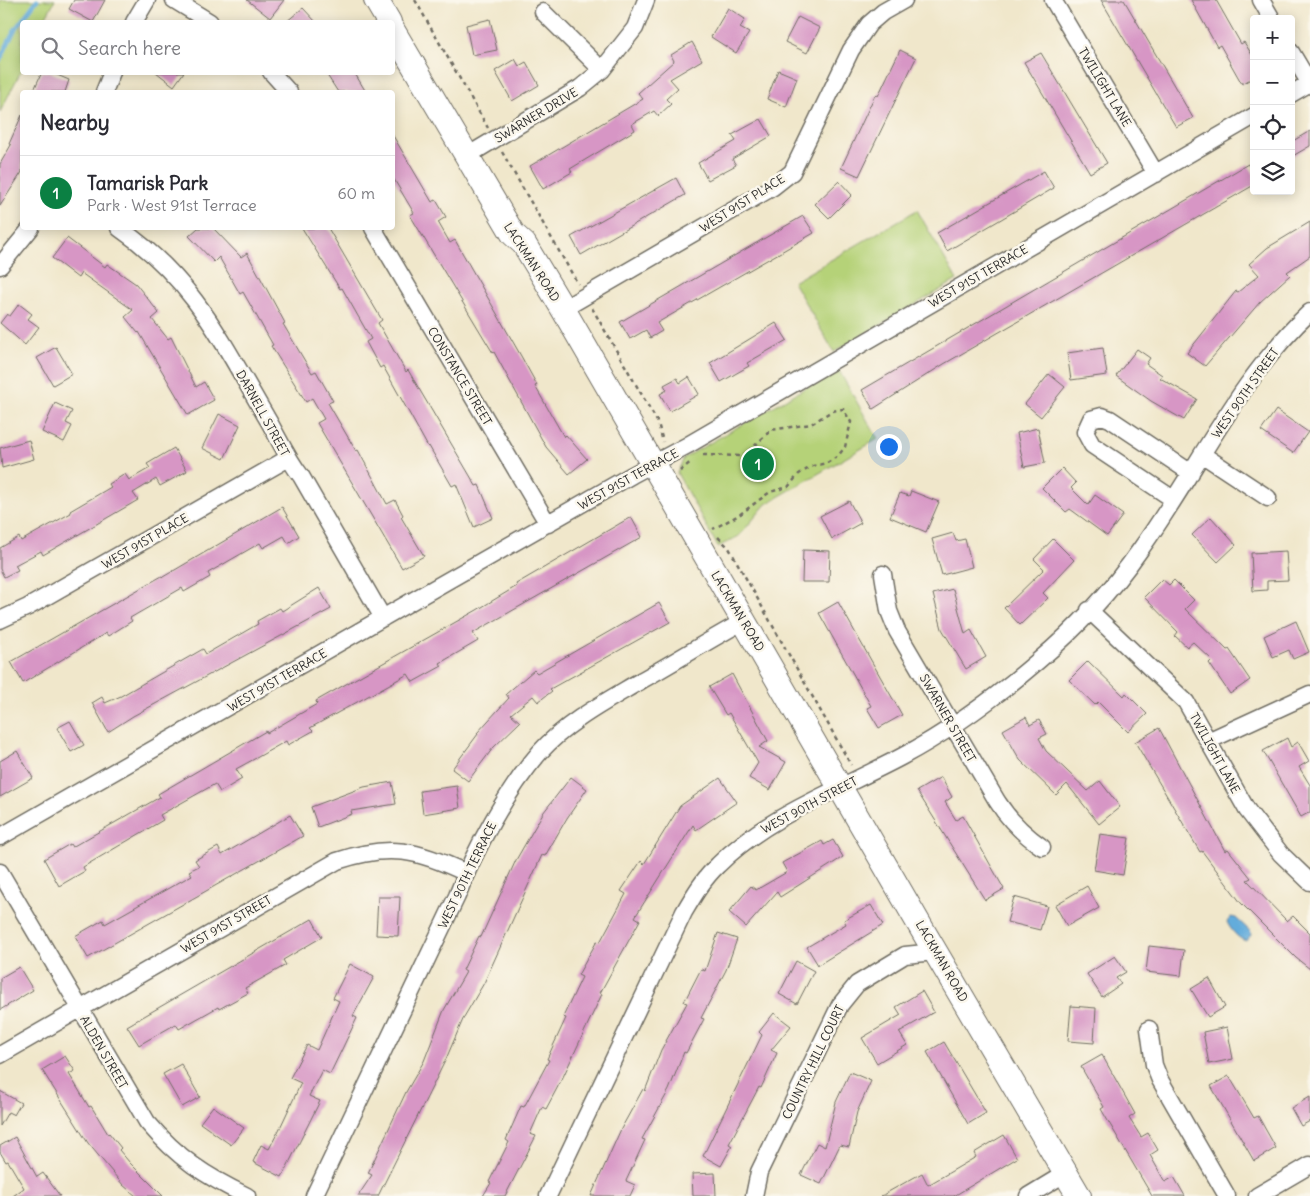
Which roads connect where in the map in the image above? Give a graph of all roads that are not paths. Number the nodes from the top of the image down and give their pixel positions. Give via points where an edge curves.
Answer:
1 (147, 0) edge
2 (174, 0) edge
3 (376, 0) edge
4 (646, 0) edge
5 (904, 0) edge
6 (1053, 0) edge
7 (1262, 0) edge
8 (543, 12) dead end
9 (1270, 15) edge
10 (135, 20) edge
11 (207, 20) edge
12 (388, 20) edge
13 (395, 34) edge
14 (1295, 59) edge
15 (602, 70) junction
16 (111, 75) edge
17 (274, 75) edge
18 (1310, 84) edge
19 (105, 90) edge
20 (287, 90) edge
21 (1295, 92) edge
22 (1250, 118) edge
23 (467, 156) junction
24 (1156, 174) junction
25 (29, 230) edge
26 (122, 230) edge
27 (374, 230) edge
28 (0, 266) edge
29 (564, 309) junction
30 (1310, 312) edge
31 (1203, 455) junction
32 (288, 458) junction
33 (652, 464) junction
34 (1191, 473) junction
35 (1268, 498) dead end
36 (1173, 499) junction
37 (548, 524) junction
38 (883, 574) dead end
39 (1089, 610) junction
40 (383, 618) junction
41 (0, 620) edge
42 (744, 621) junction
43 (1310, 694) edge
44 (953, 726) junction
45 (1208, 741) junction
46 (846, 777) junction
47 (0, 838) edge
48 (1042, 847) dead end
49 (0, 872) edge
50 (466, 872) junction
51 (1310, 882) edge
52 (935, 952) junction
53 (79, 1008) junction
54 (1149, 1029) dead end
55 (0, 1055) edge
56 (1310, 1165) edge
57 (1066, 1174) junction
58 (247, 1196) edge
59 (314, 1196) edge
60 (548, 1196) edge
61 (754, 1196) edge
62 (1028, 1196) edge
63 (1080, 1196) edge
64 (1227, 1196) edge
65 (1257, 1196) edge

1 - 10 street
2 - 11 street
3 - 12 main road
4 - 15 street, SWARNER DRIVE via 635,28
5 - 29 street, WEST 91ST PLACE via 869,24 851,50 792,172 774,187
6 - 24 street, TWILIGHT LANE
7 - 9 street
8 - 15 street
13 - 23 main road, LACKMAN ROAD
14 - 18 street
15 - 23 street, SWARNER DRIVE via 580,88
16 - 19 street
17 - 20 street
18 - 21 street
22 - 24 street, WEST 91ST TERRACE
23 - 29 main road, LACKMAN ROAD via 512,234 524,244
24 - 33 street, WEST 91ST TERRACE
25 - 28 street
26 - 32 street, DARNELL STREET via 156,255 198,303
27 - 37 street, CONSTANCE STREET
29 - 33 main road, LACKMAN ROAD
30 - 31 street, WEST 90TH STREET via 1264,362
31 - 34 street, WEST 90TH STREET
31 - 35 street
32 - 40 street, DARNELL STREET
32 - 41 street, WEST 91ST PLACE
33 - 37 street, WEST 91ST TERRACE
33 - 42 main road, LACKMAN ROAD
34 - 36 street, WEST 90TH STREET
34 - 36 street via 1110,419 1102,416 1091,419 1085,432 1092,445
36 - 39 street, WEST 90TH STREET via 1115,584
37 - 40 street, WEST 91ST TERRACE
38 - 44 street, SWARNER STREET via 889,611 897,631
39 - 44 street, WEST 90TH STREET via 1000,693
39 - 45 street, TWILIGHT LANE via 1186,702
40 - 47 street, WEST 91ST TERRACE
42 - 46 main road, LACKMAN ROAD
42 - 50 street, WEST 90TH TERRACE via 591,710 564,730 541,751 515,783
43 - 45 street
44 - 46 street, WEST 90TH STREET via 900,758
44 - 48 street, SWARNER STREET via 1007,816
45 - 51 street, TWILIGHT LANE via 1247,810 1281,854
46 - 52 main road, LACKMAN ROAD
46 - 60 street, WEST 90TH STREET via 740,845 716,866 696,892
49 - 53 street, ALDEN STREET
50 - 53 street, WEST 91ST STREET via 432,857 406,851 378,851 337,861
50 - 59 street, WEST 90TH TERRACE
52 - 57 main road, LACKMAN ROAD
52 - 61 street, COUNTRY HILL COURT via 905,955 857,984 840,1005 759,1172
53 - 55 street, WEST 91ST STREET
53 - 58 street, ALDEN STREET via 134,1103 168,1146 193,1168
54 - 64 street via 1160,1080
56 - 65 street
57 - 62 street
57 - 63 main road, LACKMAN ROAD

